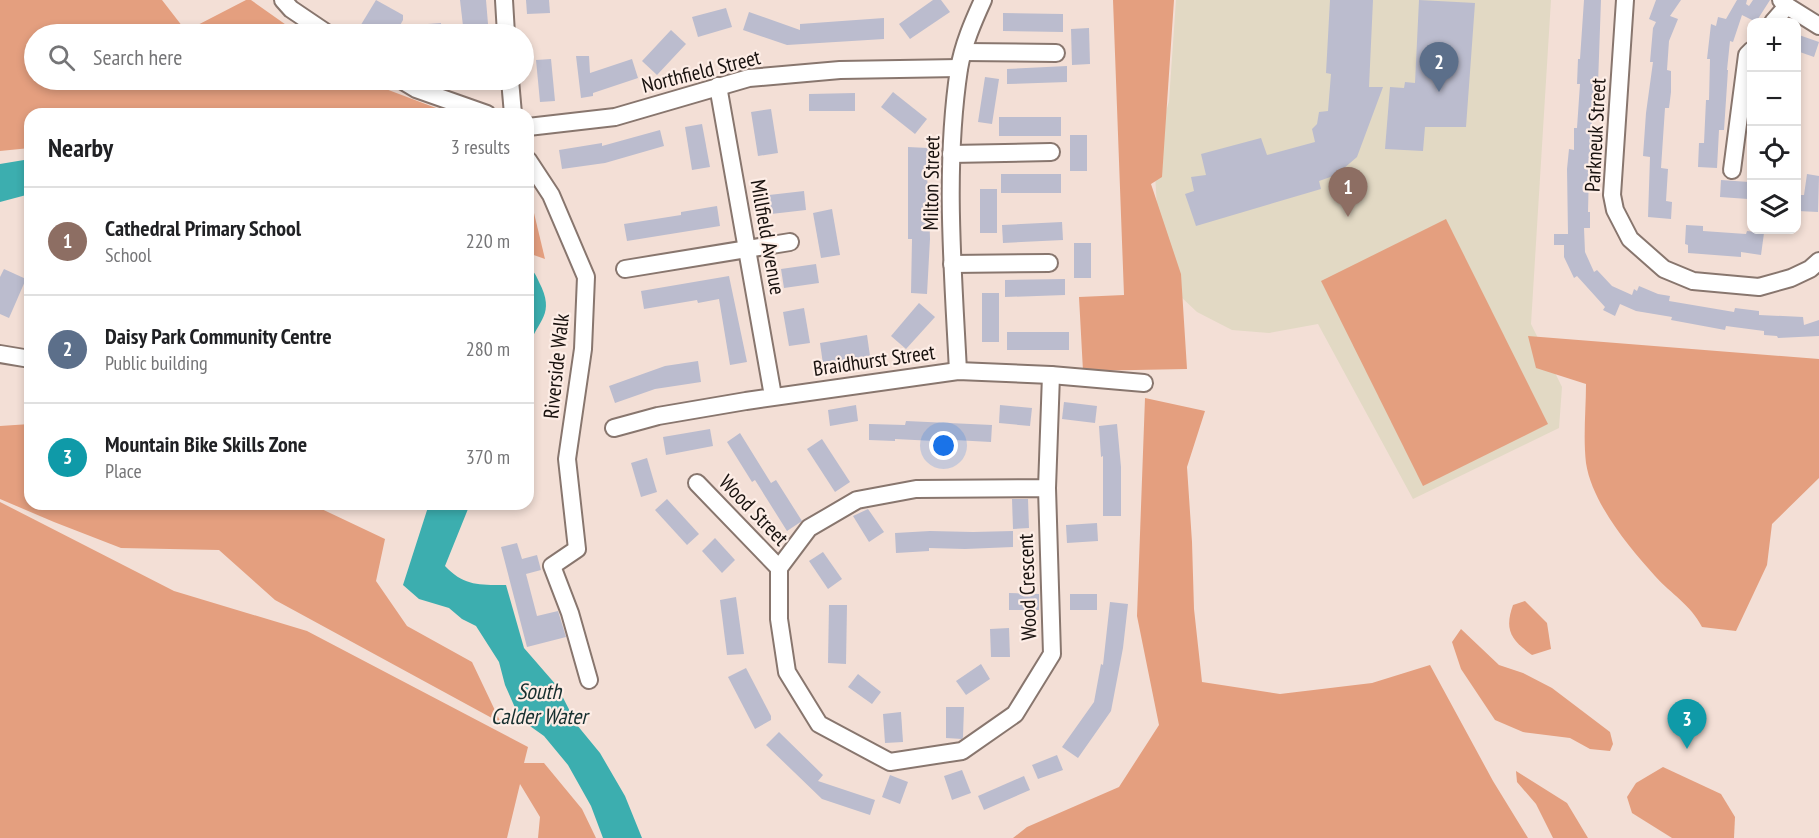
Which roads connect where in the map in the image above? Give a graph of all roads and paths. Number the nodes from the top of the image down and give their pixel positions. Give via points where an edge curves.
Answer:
1 (283, 0) edge
2 (504, 0) edge
3 (983, 0) edge
4 (1625, 0) edge
5 (1784, 3) edge
6 (1775, 18) edge
7 (313, 24) edge
8 (506, 24) edge
9 (1819, 26) edge
10 (1056, 53) dead end
11 (1747, 55) edge
12 (962, 60) junction
13 (718, 87) junction
14 (419, 90) edge
15 (511, 90) edge
16 (470, 108) edge
17 (512, 108) edge
18 (534, 126) edge
19 (1744, 133) edge
20 (1052, 152) dead end
21 (951, 154) junction
22 (534, 168) edge
23 (1732, 170) dead end
24 (790, 242) dead end
25 (747, 249) junction
26 (1819, 261) edge
27 (1049, 263) dead end
28 (952, 264) junction
29 (625, 269) dead end
30 (0, 354) edge
31 (24, 358) edge
32 (958, 371) junction
33 (1051, 375) junction
34 (1144, 383) dead end
35 (773, 396) junction
36 (614, 428) dead end
37 (697, 483) dead end
38 (1047, 488) junction
39 (779, 568) junction
40 (590, 680) dead end

1 - 7 street
2 - 8 street
3 - 12 street, Milton Street
4 - 26 street, Parkneuk Street via 1612,195 1630,239 1664,269 1693,281 1759,287 1791,278
5 - 6 street
5 - 9 street
10 - 12 street, Northfield Street
11 - 19 street
12 - 13 street, Northfield Street via 749,78
12 - 21 street, Milton Street
13 - 18 street, Northfield Street via 615,117
13 - 25 street, Millfield Avenue
14 - 16 street
15 - 17 street
19 - 23 street
20 - 21 street
21 - 28 street, Milton Street
22 - 40 street, Riverside Walk via 551,195 586,277 583,349 567,459 577,549 552,566
24 - 25 street
25 - 29 street
25 - 35 street, Millfield Avenue
27 - 28 street
28 - 32 street, Milton Street
30 - 31 street
32 - 33 street, Braidhurst Street
32 - 35 street, Braidhurst Street
33 - 34 street, Braidhurst Street
33 - 38 street, Wood Crescent
35 - 36 street, Braidhurst Street via 658,416
37 - 39 street, Wood Street
38 - 39 street via 916,489 857,500 809,528
38 - 39 street, Wood Crescent via 1052,654 1015,714 962,751 890,762 819,724 787,672 779,619

